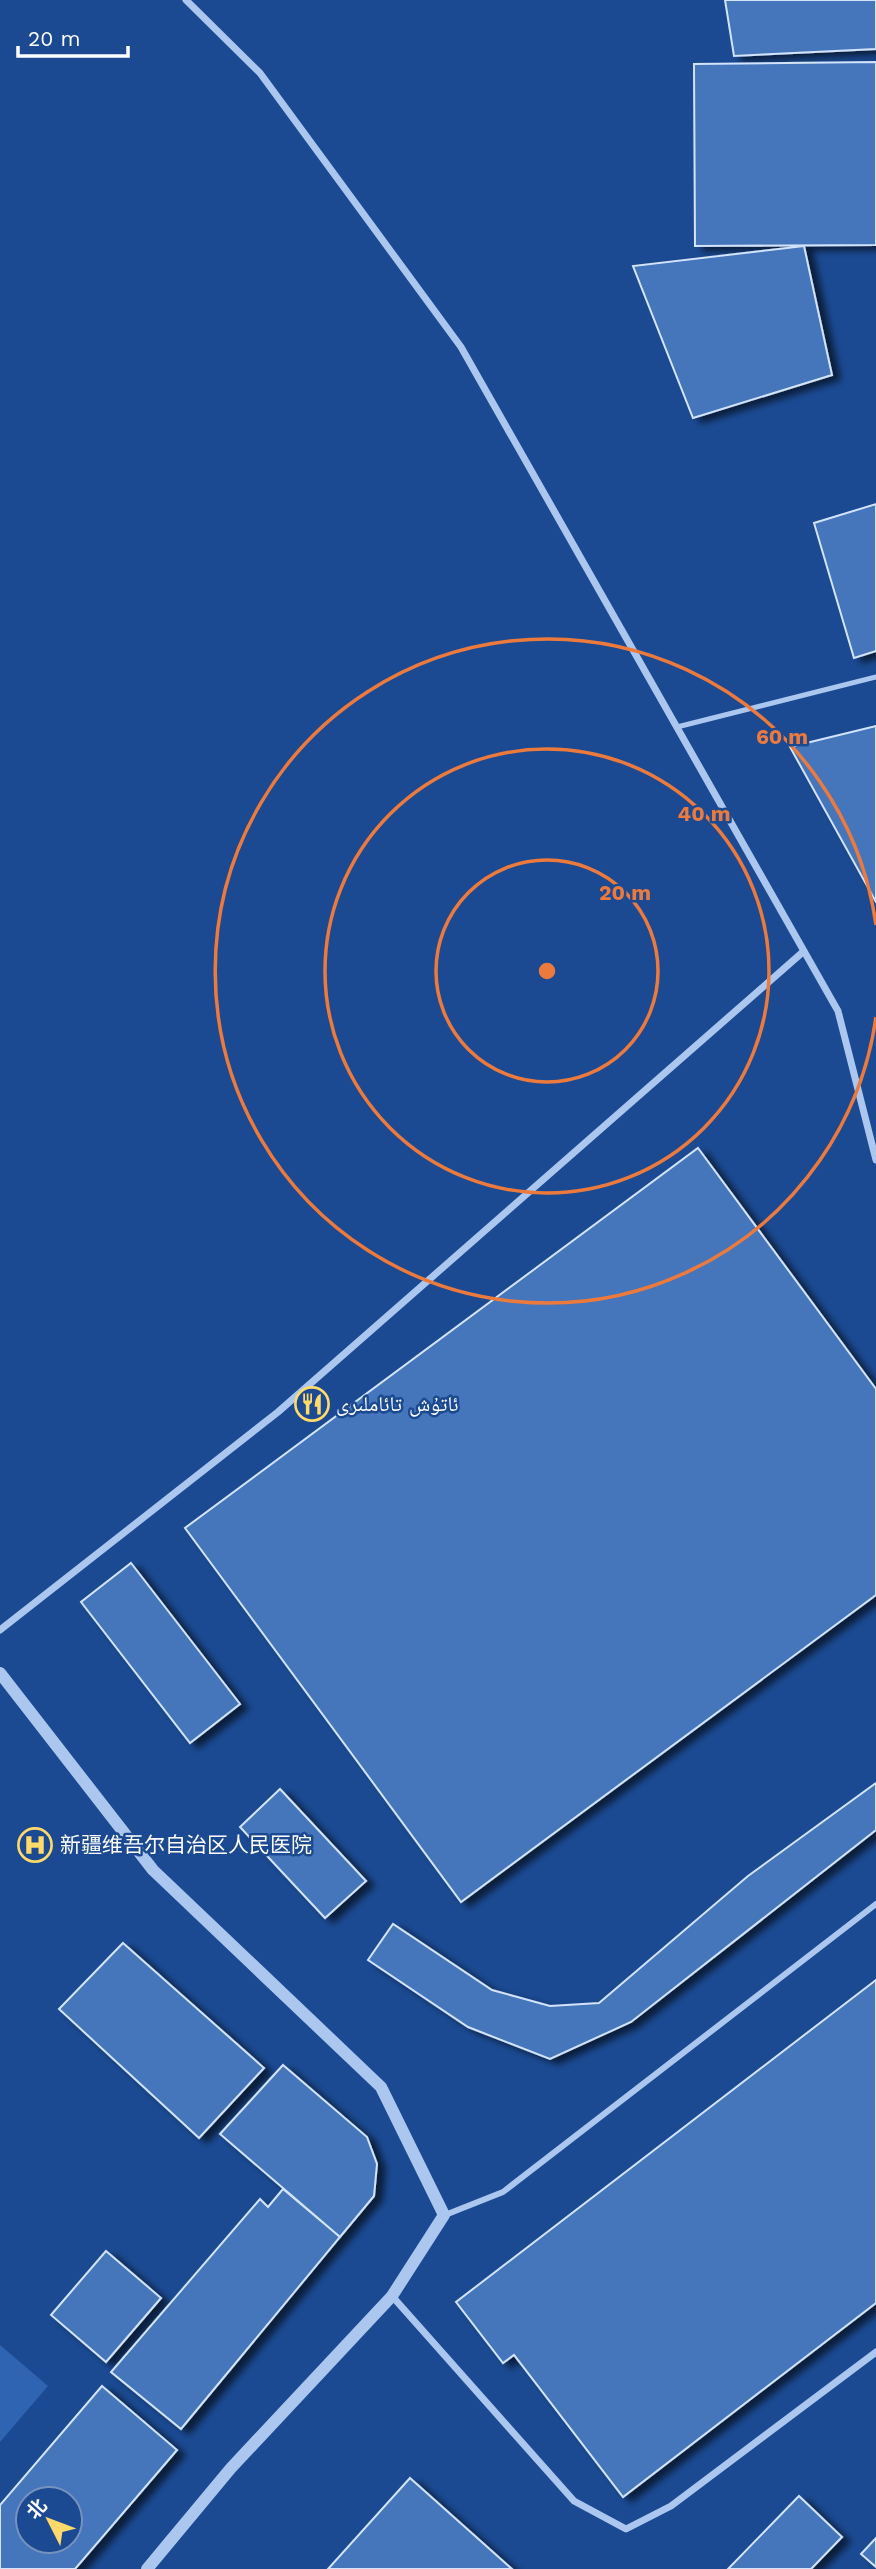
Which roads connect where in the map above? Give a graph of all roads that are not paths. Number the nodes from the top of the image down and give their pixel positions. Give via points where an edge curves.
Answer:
1 (187, 0) edge
2 (876, 677) edge
3 (677, 727) junction
4 (804, 951) junction
5 (876, 1160) edge
6 (0, 1630) edge
7 (0, 1674) edge
8 (876, 1904) edge
9 (444, 2215) junction
10 (392, 2296) junction
11 (876, 2352) edge
12 (147, 2569) edge

1 - 3 street via 260,74 461,347
2 - 3 lane
3 - 4 street
4 - 5 street via 838,1011
4 - 6 street via 278,1412
7 - 9 street via 153,1870 381,2087
8 - 9 street via 503,2192
9 - 10 street
10 - 11 street via 574,2501 626,2529 671,2506
10 - 12 street via 231,2468

